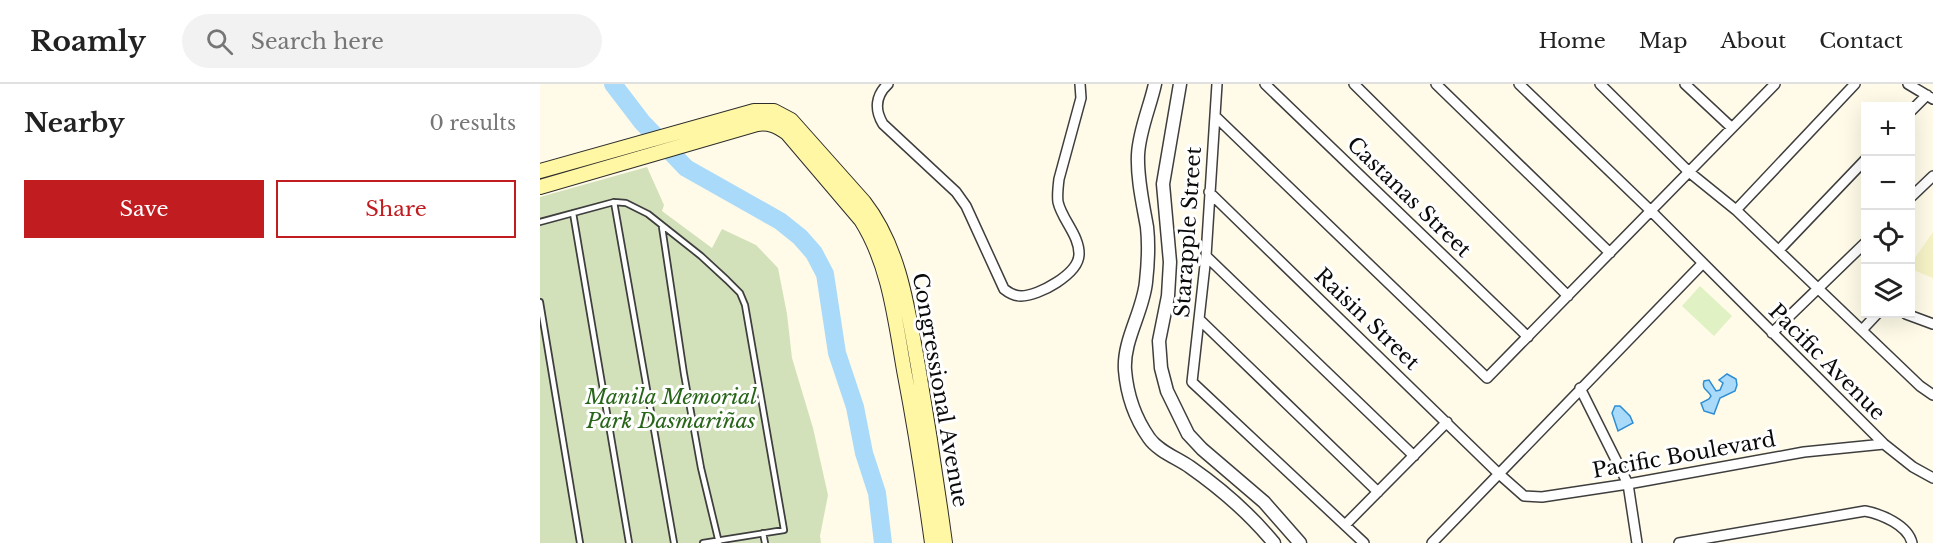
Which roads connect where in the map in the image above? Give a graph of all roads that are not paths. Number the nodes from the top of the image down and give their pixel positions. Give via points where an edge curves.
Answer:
1 (888, 84) edge
2 (1080, 84) edge
3 (1155, 84) edge
4 (1180, 84) edge
5 (1217, 84) edge
6 (1265, 84) edge
7 (1354, 84) edge
8 (1436, 84) edge
9 (1520, 84) edge
10 (1600, 84) edge
11 (1685, 84) edge
12 (1855, 84) edge
13 (1908, 84) edge
14 (1773, 85) edge
15 (1930, 97) edge
16 (1915, 109) edge
17 (754, 111) junction
18 (774, 111) junction
19 (1215, 116) junction
20 (765, 123) junction
21 (732, 124) junction
22 (1732, 128) junction
23 (591, 157) junction
24 (1861, 164) edge
25 (540, 171) edge
26 (595, 171) junction
27 (1689, 172) junction
28 (1933, 176) edge
29 (540, 187) edge
30 (1209, 192) junction
31 (1915, 194) edge
32 (614, 202) junction
33 (1736, 210) junction
34 (1651, 211) junction
35 (573, 213) junction
36 (540, 222) edge
37 (662, 226) junction
38 (1861, 247) edge
39 (1779, 250) junction
40 (1610, 253) junction
41 (1206, 256) junction
42 (1702, 264) junction
43 (1817, 289) junction
44 (1568, 296) junction
45 (540, 302) edge
46 (1915, 317) edge
47 (1873, 318) edge
48 (1200, 320) junction
49 (1933, 324) edge
50 (1862, 330) junction
51 (1772, 333) junction
52 (1528, 337) junction
53 (1580, 388) junction
54 (1933, 395) edge
55 (1447, 422) junction
56 (1884, 444) junction
57 (1414, 456) junction
58 (1498, 473) junction
59 (1933, 478) edge
60 (1628, 484) junction
61 (1378, 492) junction
62 (1264, 502) junction
63 (1250, 516) junction
64 (1345, 525) junction
65 (763, 533) junction
66 (718, 542) edge
67 (580, 543) edge
68 (629, 543) edge
69 (674, 543) edge
70 (703, 543) edge
71 (765, 543) edge
72 (932, 543) edge
73 (945, 543) edge
74 (1274, 543) edge
75 (1300, 543) edge
76 (1364, 543) edge
77 (1432, 543) edge
78 (1637, 543) edge
79 (1679, 543) edge
80 (1912, 543) edge

1 - 2 street via 878,97 877,109 883,124 956,192 1004,289 1020,296 1034,294 1058,281 1077,263 1076,241 1059,204 1058,192 1081,99
3 - 63 street via 1138,154 1148,259 1144,294 1126,358 1127,388 1137,418 1152,441
4 - 62 street via 1163,184 1170,262 1159,340 1161,368 1167,391 1188,434
5 - 19 street, Starapple Street
6 - 52 street, Castanas Street
7 - 44 street
8 - 40 street
9 - 34 street, Pacific Avenue
10 - 27 street
11 - 22 street
12 - 33 street
13 - 15 street
14 - 22 street
15 - 16 street
17 - 18 main road
17 - 20 main road, Congressional Avenue
17 - 21 main road
18 - 20 main road
18 - 73 main road, Congressional Avenue via 801,129 875,215 887,238 909,321
19 - 30 street, Starapple Street
19 - 52 street via 1487,378
20 - 21 main road
20 - 72 main road, Congressional Avenue via 781,129 798,145 853,210 874,243 896,323
21 - 23 main road
21 - 26 main road
22 - 27 street
23 - 25 main road
23 - 26 main road
24 - 39 street
26 - 29 main road
27 - 33 street
27 - 34 street
28 - 31 street
30 - 41 street, Starapple Street
30 - 55 street, Raisin Street
32 - 35 lane
32 - 37 lane via 641,210
32 - 69 lane
33 - 39 street
34 - 40 street
34 - 42 street, Pacific Avenue
35 - 36 lane
35 - 68 lane
37 - 65 lane via 727,280 745,305 784,530
37 - 66 lane via 684,374
38 - 43 street
39 - 43 street
40 - 44 street
41 - 48 street, Starapple Street
41 - 57 street
42 - 51 street, Pacific Avenue
42 - 53 street
43 - 50 street
43 - 51 street
44 - 52 street
45 - 67 lane
46 - 49 street
47 - 50 street
48 - 61 street
48 - 64 street, Starapple Street via 1192,382
50 - 54 street
51 - 56 street, Pacific Avenue
53 - 58 street
53 - 60 street
55 - 57 street
55 - 58 street, Raisin Street
56 - 59 street, Pacific Avenue
56 - 60 street, Pacific Boulevard via 1803,452
57 - 61 street
58 - 60 street, Pacific Boulevard via 1524,496
58 - 77 street
60 - 78 street
61 - 64 street
62 - 63 street
62 - 75 street
63 - 74 street
64 - 76 street
65 - 66 lane
65 - 71 lane
66 - 70 lane
79 - 80 street via 1865,512 1876,513 1901,527

